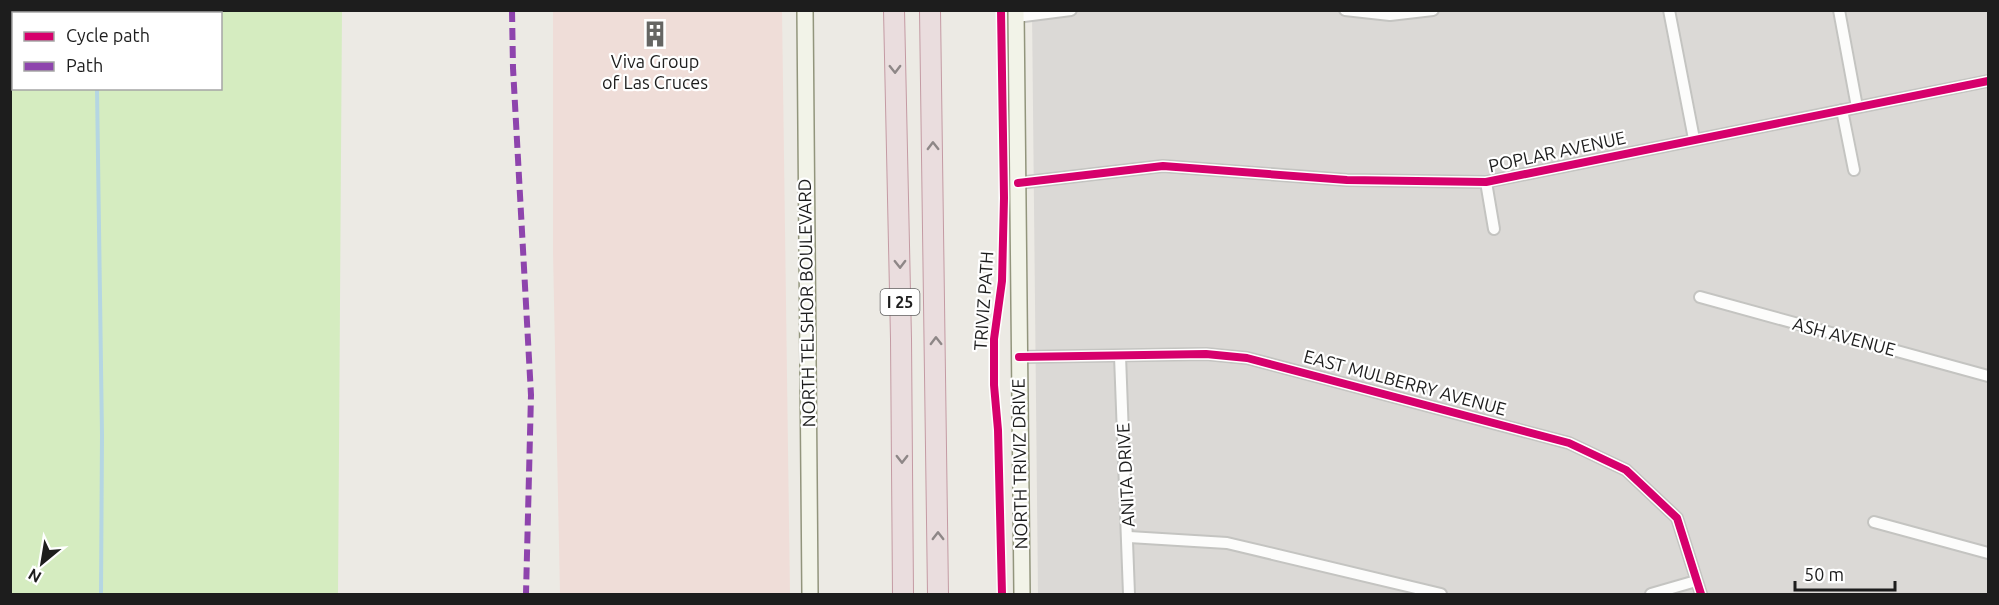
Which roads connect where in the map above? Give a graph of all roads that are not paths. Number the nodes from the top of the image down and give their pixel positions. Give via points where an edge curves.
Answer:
1 (805, 10) edge
2 (894, 10) edge
3 (930, 10) edge
4 (1071, 10) edge
5 (1345, 10) edge
6 (1433, 10) edge
7 (1670, 10) edge
8 (1839, 10) edge
9 (1016, 14) edge
10 (1989, 81) edge
11 (1857, 107) junction
12 (1842, 110) junction
13 (1694, 139) junction
14 (1854, 170) dead end
15 (1486, 182) junction
16 (1018, 183) junction
17 (1494, 229) dead end
18 (1700, 297) dead end
19 (1120, 356) junction
20 (1019, 357) junction
21 (1989, 376) edge
22 (1874, 522) dead end
23 (1128, 537) junction
24 (1989, 553) edge
25 (1696, 581) junction
26 (810, 594) edge
27 (903, 594) edge
28 (938, 594) edge
29 (1022, 594) edge
30 (1129, 594) edge
31 (1441, 594) edge
32 (1651, 594) edge
33 (1701, 594) edge

1 - 26 main road, NORTH TELSHOR BOULEVARD
2 -> 27 highway, I 25
28 -> 3 highway, I 25
4 - 9 street
5 - 6 street via 1390,15
7 - 13 street
8 - 11 street
9 - 16 main road, NORTH TRIVIZ DRIVE
10 - 11 street, POPLAR AVENUE
11 - 12 street, POPLAR AVENUE
12 - 13 street, POPLAR AVENUE
12 - 14 street
13 - 15 street, POPLAR AVENUE
15 - 16 street, POPLAR AVENUE via 1347,180 1162,166
15 - 17 street
16 - 20 main road, NORTH TRIVIZ DRIVE
18 - 21 street, ASH AVENUE
19 - 20 street, EAST MULBERRY AVENUE
19 - 23 street, ANITA DRIVE
19 - 25 street, EAST MULBERRY AVENUE via 1206,354 1258,360 1569,443 1626,470 1677,518
20 - 29 main road, NORTH TRIVIZ DRIVE
22 - 24 street
23 - 30 street, ANITA DRIVE
23 - 31 street via 1227,543
25 - 32 street
25 - 33 street, EAST MULBERRY AVENUE

